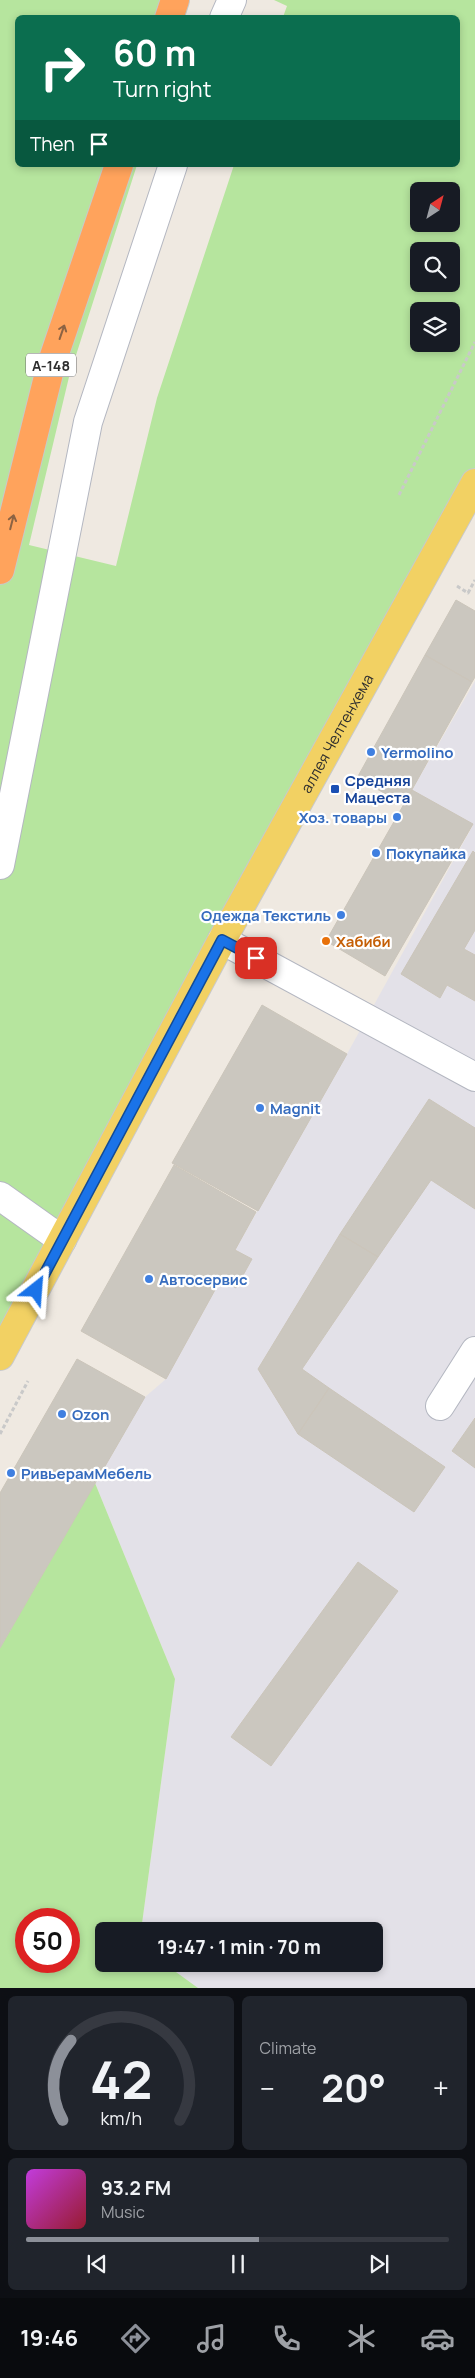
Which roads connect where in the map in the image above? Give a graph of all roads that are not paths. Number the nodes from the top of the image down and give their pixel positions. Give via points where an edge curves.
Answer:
1 (175, 0) edge
2 (232, 0) edge
3 (170, 15) edge
4 (225, 15) edge
5 (118, 167) edge
6 (172, 167) edge
7 (475, 483) edge
8 (0, 570) edge
9 (0, 864) edge
10 (222, 940) junction
11 (475, 1078) edge
12 (0, 1196) edge
13 (62, 1240) junction
14 (475, 1351) edge
15 (0, 1356) edge
16 (440, 1406) dead end

1 - 3 highway
2 - 4 lane
8 -> 5 highway, А-148 via 51,365
6 - 9 lane via 88,422
7 - 10 main road, аллея Челтенхема
10 - 11 lane
10 - 13 main road, аллея Челтенхема
12 - 13 lane
13 - 15 main road, аллея Челтенхема
14 - 16 lane

